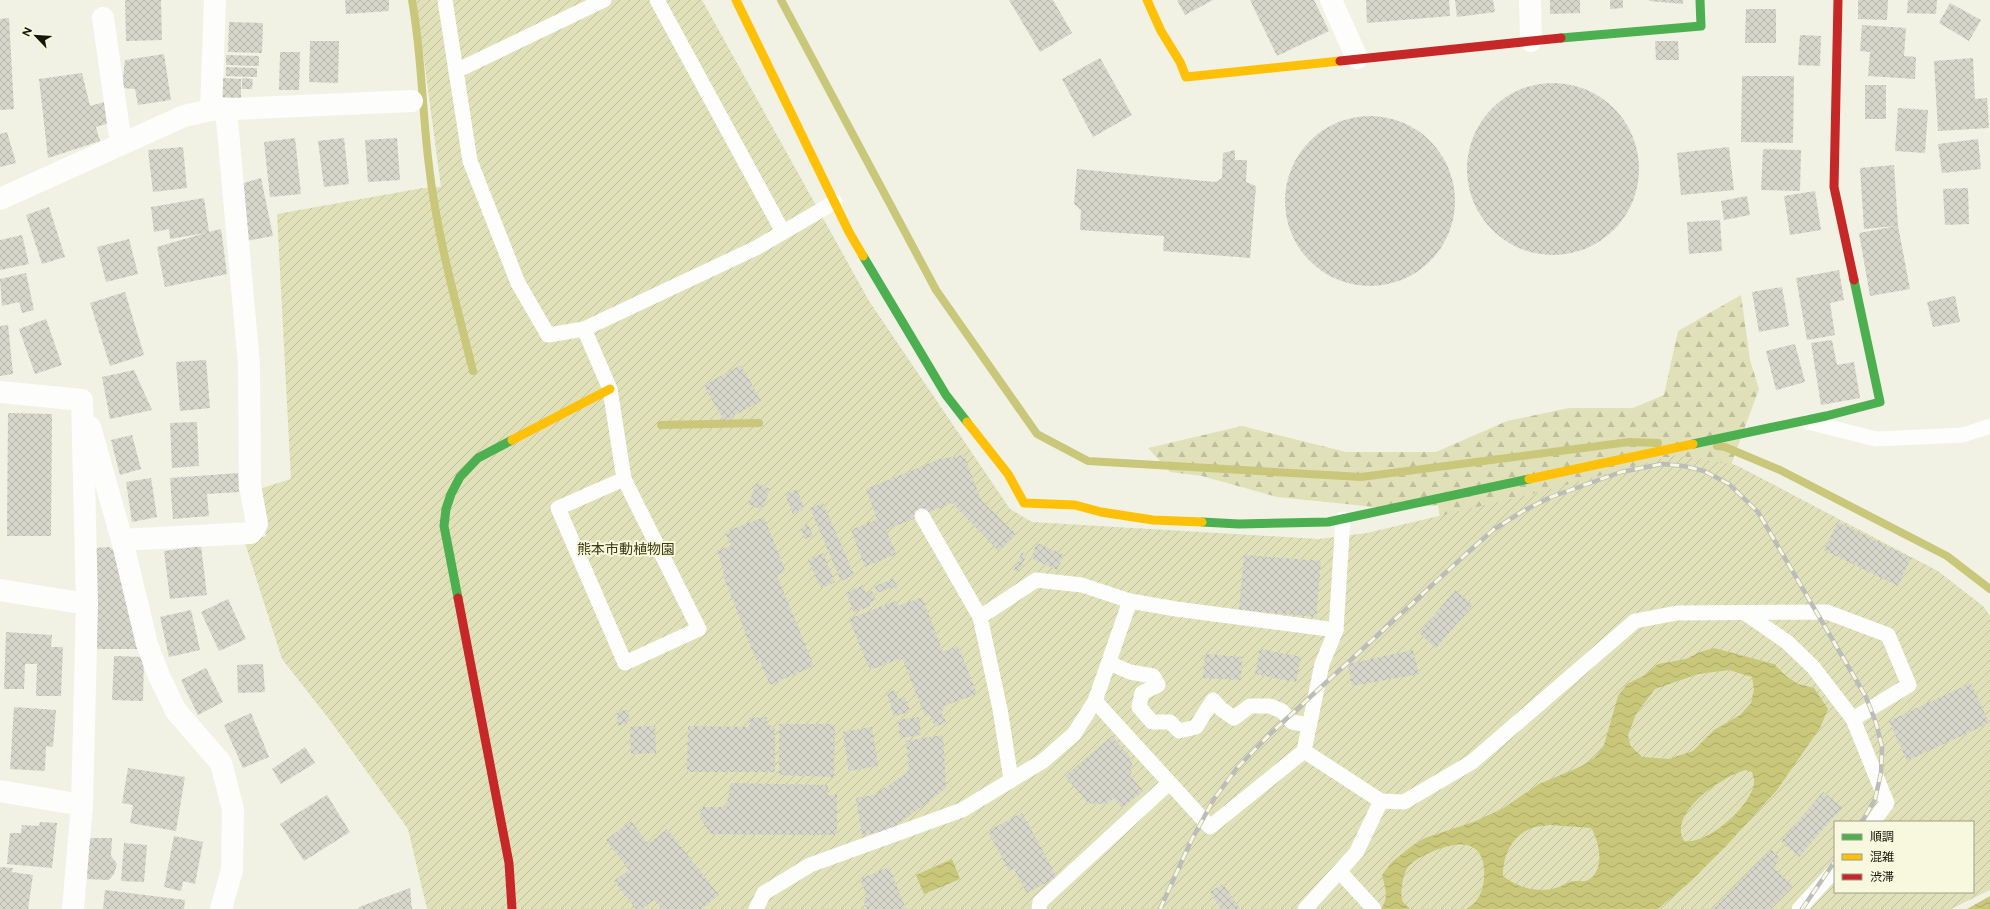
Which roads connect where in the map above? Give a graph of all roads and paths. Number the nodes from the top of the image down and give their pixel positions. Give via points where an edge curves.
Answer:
1 (215, 0) edge
2 (444, 0) edge
3 (604, 0) edge
4 (657, 0) edge
5 (736, 0) edge
6 (1147, 0) edge
7 (1331, 0) edge
8 (1530, 0) edge
9 (1700, 0) edge
10 (1838, 0) edge
11 (103, 18) dead end
12 (1531, 41) junction
13 (1357, 58) junction
14 (456, 71) junction
15 (412, 101) dead end
16 (218, 110) junction
17 (121, 144) junction
18 (0, 199) edge
19 (834, 202) junction
20 (783, 232) junction
21 (584, 329) junction
22 (610, 389) junction
23 (0, 392) edge
24 (82, 400) junction
25 (1804, 421) junction
26 (1990, 426) edge
27 (624, 479) junction
28 (922, 516) dead end
29 (1344, 519) junction
30 (122, 540) junction
31 (0, 590) edge
32 (1130, 601) junction
33 (87, 604) junction
34 (1745, 613) junction
35 (980, 617) junction
36 (1336, 630) junction
37 (1108, 665) junction
38 (1095, 701) junction
39 (1853, 719) junction
40 (1310, 725) junction
41 (1304, 751) junction
42 (1011, 779) junction
43 (1169, 783) junction
44 (0, 791) edge
45 (1381, 801) junction
46 (82, 805) junction
47 (1874, 821) edge
48 (1834, 871) edge
49 (1340, 872) junction
50 (1369, 904) edge
51 (73, 909) edge
52 (221, 909) edge
53 (512, 909) edge
54 (756, 909) edge
55 (1039, 909) edge
56 (1305, 909) edge
57 (1799, 909) edge

1 - 16 street
2 - 14 lane
3 - 14 lane
4 - 20 lane
5 - 19 street
6 - 13 street via 1186,77
7 - 13 street
8 - 12 street
9 - 12 street via 1701,26
10 - 25 street via 1834,187 1880,402
11 - 17 street
12 - 13 street
14 - 21 lane via 470,161 518,283 548,335
15 - 16 street
16 - 17 street via 184,116
16 - 30 street via 249,365 250,485 257,524 251,533
17 - 18 street
19 - 20 lane
19 - 29 street via 849,232 946,395 1008,474 1024,502 1075,505 1153,520 1239,524 1328,522
20 - 21 lane via 756,248
21 - 22 lane
22 - 27 lane
22 - 53 street via 478,458 460,477 446,509 444,526 509,863
23 - 24 street
24 - 30 street
24 - 33 street
25 - 26 lane via 1876,439 1963,435
25 - 29 street
27 - 27 lane via 558,508 625,663 699,629
28 - 35 lane
29 - 36 lane
30 - 52 street via 147,644 158,676 176,711 221,763 233,809 232,870
31 - 33 street
32 - 35 lane via 1082,586 1036,580
32 - 36 lane via 1176,610
32 - 37 lane
33 - 46 street
34 - 39 lane via 1787,642 1813,667
34 - 39 lane via 1827,612 1888,635 1909,685
34 - 45 lane via 1677,613 1635,621 1472,762 1404,802
35 - 42 lane via 1000,709
36 - 40 lane via 1322,664
37 - 38 lane
37 - 40 lane via 1153,676 1158,686 1142,693 1139,707 1152,722 1170,722 1179,731 1196,727 1213,700 1234,718 1250,706 1270,706 1282,711 1292,722
38 - 42 lane via 1074,734 1043,761
38 - 43 lane
39 - 47 lane via 1887,803
40 - 41 lane
41 - 43 lane via 1210,827
41 - 45 lane
42 - 54 lane via 962,810 810,865 764,894
43 - 55 lane via 1040,902
44 - 46 street
45 - 49 lane via 1356,853
46 - 51 street
48 - 57 lane
49 - 50 lane
49 - 56 lane

